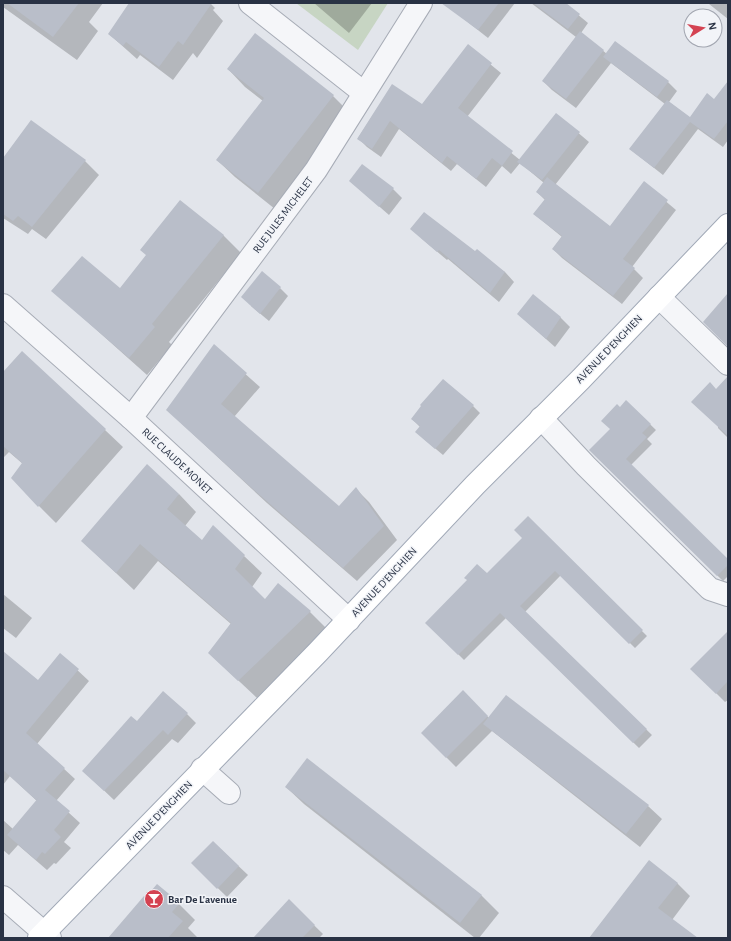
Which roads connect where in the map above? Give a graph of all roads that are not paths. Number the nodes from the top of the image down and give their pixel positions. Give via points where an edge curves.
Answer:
1 (250, 3) edge
2 (421, 3) edge
3 (364, 93) junction
4 (728, 225) edge
5 (659, 297) junction
6 (3, 305) edge
7 (728, 364) edge
8 (131, 418) junction
9 (541, 418) junction
10 (728, 595) edge
11 (349, 620) junction
12 (202, 770) junction
13 (229, 793) dead end
14 (3, 897) edge
15 (44, 936) edge

1 - 3 street
2 - 3 street, RUE JULES MICHELET
3 - 8 street, RUE JULES MICHELET via 316,170
4 - 5 main road, AVENUE D'ENGHIEN
5 - 7 street
5 - 9 main road, AVENUE D'ENGHIEN
6 - 8 street, RUE CLAUDE MONET
8 - 11 street, RUE CLAUDE MONET
9 - 10 street via 710,588
9 - 11 main road, AVENUE D'ENGHIEN
11 - 12 main road, AVENUE D'ENGHIEN
12 - 13 street
12 - 15 main road, AVENUE D'ENGHIEN
14 - 15 street

